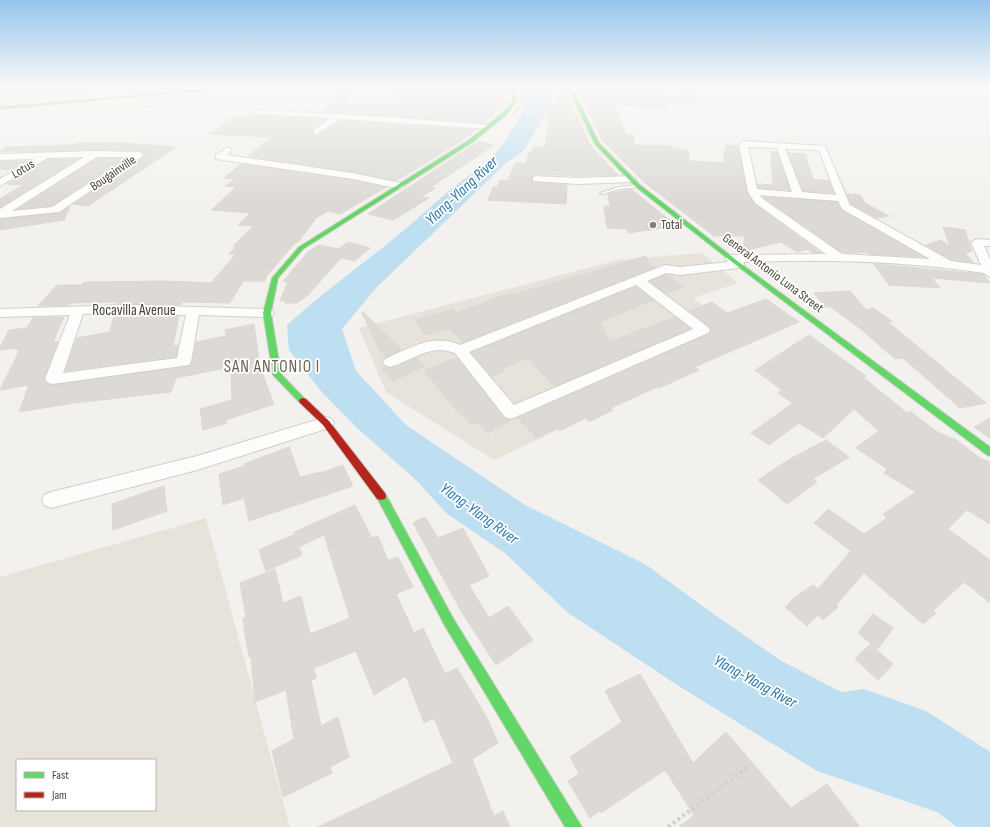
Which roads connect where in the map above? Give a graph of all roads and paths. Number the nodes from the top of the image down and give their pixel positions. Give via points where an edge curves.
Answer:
1 (488, 126) edge
2 (324, 127) edge
3 (588, 127) edge
4 (317, 132) dead end
5 (780, 146) junction
6 (228, 150) dead end
7 (95, 154) junction
8 (46, 155) junction
9 (0, 157) edge
10 (536, 179) dead end
11 (2, 181) edge
12 (634, 183) junction
13 (400, 186) junction
14 (753, 192) junction
15 (602, 193) dead end
16 (798, 194) junction
17 (843, 198) junction
18 (0, 215) edge
19 (990, 243) edge
20 (839, 257) junction
21 (735, 261) junction
22 (946, 263) junction
23 (989, 271) edge
24 (638, 280) junction
25 (78, 310) junction
26 (193, 310) junction
27 (0, 313) edge
28 (268, 313) junction
29 (460, 350) junction
30 (390, 362) dead end
31 (326, 423) junction
32 (990, 452) edge
33 (51, 500) dead end
34 (748, 767) dead end
35 (574, 827) edge
36 (668, 827) edge

1 - 13 street via 471,141
2 - 4 street
3 - 12 street, General Antonio Luna Street via 597,144
5 - 14 street via 743,144
5 - 16 street
5 - 17 street via 822,148
6 - 13 street via 219,157 354,176
7 - 8 street, Bougainville
7 - 18 street
7 - 18 street, Bougainville via 140,155 55,210
8 - 9 street, Bougainville
8 - 11 street, Lotus
10 - 12 street
12 - 15 lane
12 - 21 street, General Antonio Luna Street
13 - 28 street via 301,248 275,278
14 - 16 street
14 - 20 street via 759,201
16 - 17 street
17 - 22 street via 846,207
19 - 23 street via 977,242
20 - 21 street
20 - 22 street
21 - 24 street via 680,271 666,269
21 - 32 street, General Antonio Luna Street
22 - 23 street
24 - 29 street
24 - 29 street via 703,330 511,413
25 - 26 street, Rocavilla Avenue
25 - 26 street via 53,379 184,362
25 - 27 street, Rocavilla Avenue
26 - 28 street, Rocavilla Avenue
28 - 31 street via 277,375
29 - 30 street via 448,345 433,344
31 - 33 street via 197,463
31 - 35 street via 378,491 449,622
34 - 36 path

